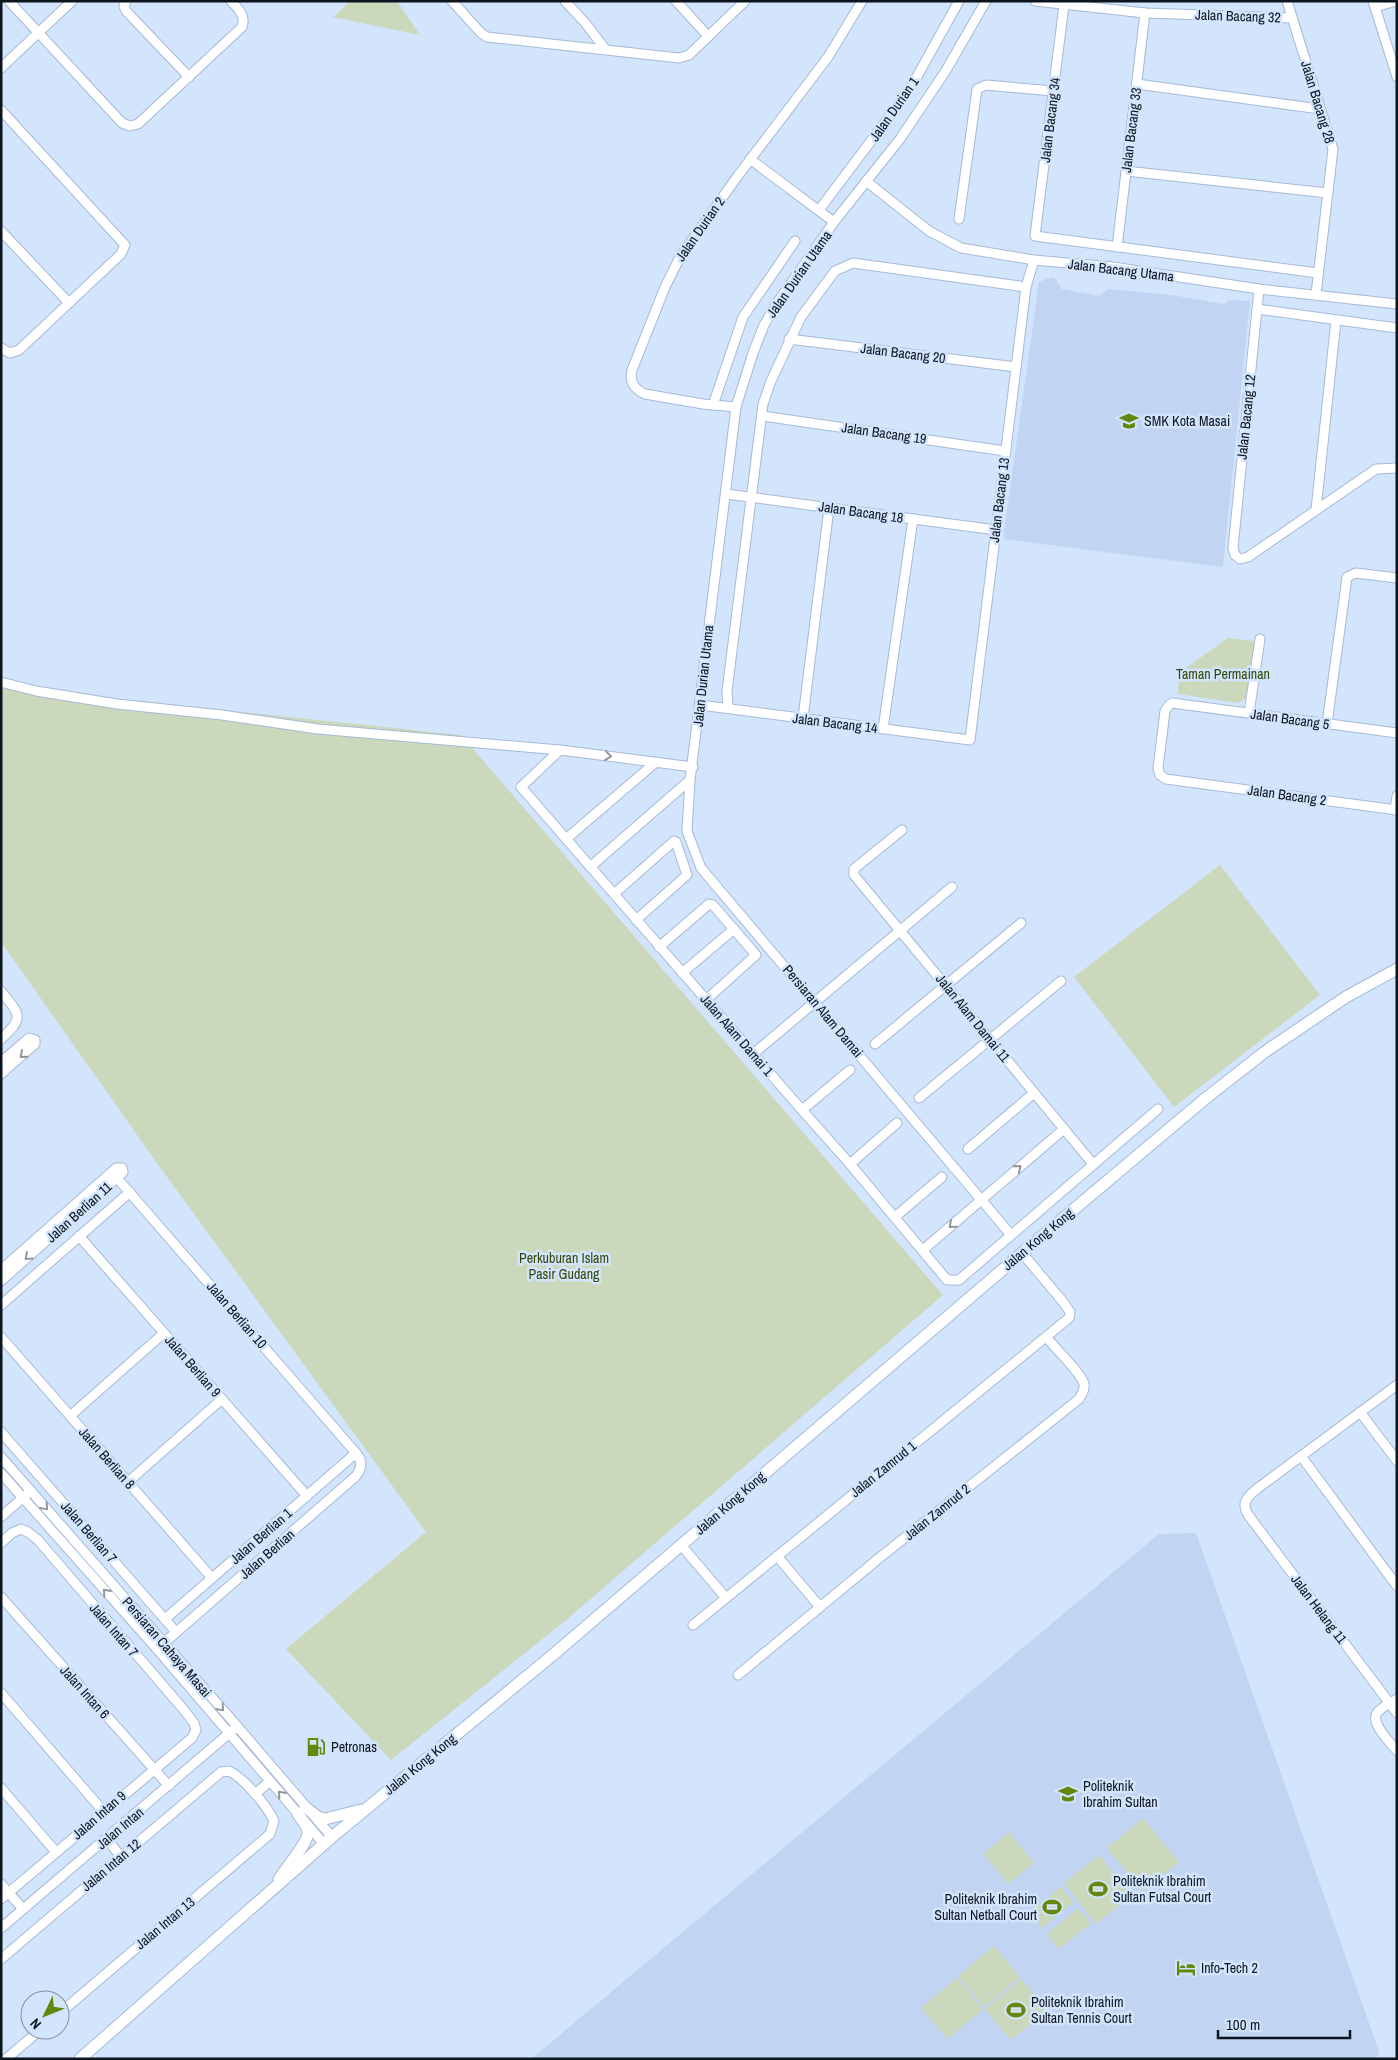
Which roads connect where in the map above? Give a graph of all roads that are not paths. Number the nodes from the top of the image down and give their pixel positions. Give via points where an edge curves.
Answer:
1 (9, 1) edge
2 (72, 1) edge
3 (126, 1) edge
4 (231, 1) edge
5 (452, 1) edge
6 (565, 1) edge
7 (676, 1) edge
8 (745, 1) edge
9 (862, 1) edge
10 (959, 1) edge
11 (986, 1) edge
12 (1035, 1) edge
13 (1287, 1) edge
14 (1396, 1) edge
15 (1374, 4) edge
16 (1064, 5) junction
17 (1145, 12) junction
18 (1292, 18) junction
19 (38, 33) junction
20 (708, 36) junction
21 (605, 49) junction
22 (1, 68) edge
23 (189, 76) junction
24 (1397, 77) edge
25 (1137, 84) junction
26 (1053, 91) junction
27 (1320, 109) junction
28 (1, 110) edge
29 (750, 159) junction
30 (1126, 171) junction
31 (866, 181) junction
32 (1328, 193) junction
33 (819, 210) junction
34 (959, 219) dead end
35 (834, 222) junction
36 (1, 231) edge
37 (795, 241) dead end
38 (1117, 247) junction
39 (1034, 260) junction
40 (1318, 273) junction
41 (1026, 287) junction
42 (1258, 288) junction
43 (1316, 294) junction
44 (69, 303) junction
45 (1397, 304) edge
46 (1257, 308) junction
47 (1336, 320) junction
48 (1397, 328) edge
49 (789, 339) junction
50 (1, 348) edge
51 (1016, 367) junction
52 (713, 405) junction
53 (736, 407) junction
54 (762, 416) junction
55 (1006, 451) junction
56 (1397, 468) edge
57 (726, 494) junction
58 (751, 497) junction
59 (829, 508) junction
60 (1316, 510) junction
61 (913, 519) junction
62 (996, 530) junction
63 (1397, 578) edge
64 (1260, 639) dead end
65 (1, 682) edge
66 (1183, 704) joint
67 (700, 705) junction
68 (728, 708) junction
69 (1250, 713) junction
70 (803, 718) junction
71 (1327, 724) junction
72 (883, 729) junction
73 (1397, 733) edge
74 (970, 740) joint
75 (560, 750) junction
76 (656, 762) junction
77 (693, 767) junction
78 (690, 780) junction
79 (1397, 796) edge
80 (1396, 810) edge
81 (902, 830) dead end
82 (566, 839) junction
83 (590, 867) junction
84 (952, 887) dead end
85 (614, 894) junction
86 (636, 920) junction
87 (1021, 923) dead end
88 (734, 929) junction
89 (900, 930) junction
90 (659, 947) junction
91 (1397, 969) edge
92 (682, 973) junction
93 (1062, 981) dead end
94 (946, 985) junction
95 (1, 991) edge
96 (706, 1000) junction
97 (815, 1002) junction
98 (1, 1038) edge
99 (990, 1039) junction
100 (874, 1044) dead end
101 (753, 1054) junction
102 (1, 1062) edge
103 (850, 1070) dead end
104 (1, 1074) edge
105 (1034, 1093) junction
106 (920, 1098) dead end
107 (1158, 1109) dead end
108 (802, 1110) junction
109 (896, 1123) dead end
110 (1064, 1129) junction
111 (968, 1149) dead end
112 (850, 1164) junction
113 (1092, 1164) junction
114 (942, 1177) dead end
115 (117, 1178) junction
116 (130, 1192) junction
117 (981, 1200) junction
118 (896, 1216) junction
119 (1011, 1235) junction
120 (79, 1236) junction
121 (923, 1250) junction
122 (1022, 1253) junction
123 (1, 1270) edge
124 (1, 1281) edge
125 (1, 1305) edge
126 (164, 1333) junction
127 (1, 1337) edge
128 (1046, 1338) junction
129 (1397, 1386) edge
130 (222, 1399) junction
131 (1360, 1412) junction
132 (70, 1416) junction
133 (1, 1432) edge
134 (356, 1453) junction
135 (1301, 1456) junction
136 (1, 1457) edge
137 (1397, 1461) edge
138 (1, 1473) edge
139 (128, 1482) junction
140 (31, 1491) junction
141 (306, 1496) junction
142 (23, 1498) junction
143 (1, 1517) edge
144 (1, 1543) edge
145 (681, 1545) junction
146 (778, 1556) junction
147 (212, 1578) junction
148 (1397, 1586) edge
149 (1, 1597) edge
150 (726, 1598) junction
151 (820, 1607) junction
152 (165, 1620) junction
153 (693, 1625) dead end
154 (176, 1632) junction
155 (160, 1646) junction
156 (738, 1675) dead end
157 (1, 1693) edge
158 (1393, 1701) edge
159 (1397, 1713) edge
160 (237, 1726) junction
161 (196, 1730) joint
162 (229, 1733) junction
163 (1397, 1751) edge
164 (153, 1769) junction
165 (270, 1781) junction
166 (169, 1786) junction
167 (1, 1788) edge
168 (255, 1794) junction
169 (365, 1809) junction
170 (301, 1810) junction
171 (103, 1811) junction
172 (108, 1839) junction
173 (328, 1841) junction
174 (56, 1852) junction
175 (121, 1857) junction
176 (1, 1884) edge
177 (270, 1892) junction
178 (9, 1893) junction
179 (1, 1899) edge
180 (23, 1909) junction
181 (1, 1928) edge
182 (1, 1959) edge
183 (70, 2004) edge
184 (28, 2040) edge
185 (6, 2059) edge
186 (80, 2059) edge

1 - 19 street
2 - 19 street
3 - 23 street via 126,11
4 - 23 street via 242,13 242,27
5 - 21 street via 485,36
6 - 21 street
7 - 20 street
8 - 20 street
9 - 29 street, Jalan Durian 2 via 828,56
10 - 33 street, Jalan Durian 1 via 910,89
11 - 31 street, Jalan Durian Utama via 945,72 900,139
12 - 16 street, Jalan Bacang 32
13 - 18 street, Jalan Bacang 28
14 - 15 street
15 - 24 street
16 - 17 street, Jalan Bacang 32
16 - 26 street, Jalan Bacang 34
17 - 18 street, Jalan Bacang 32
17 - 25 street, Jalan Bacang 33
18 - 27 street, Jalan Bacang 28
19 - 22 street
19 - 23 street via 126,126 138,124
20 - 21 street via 682,58
25 - 27 street
25 - 30 street, Jalan Bacang 33
26 - 34 street via 986,84 977,89
26 - 38 street, Jalan Bacang 34 via 1035,236
27 - 32 street, Jalan Bacang 28 via 1333,149
28 - 44 street via 125,245 121,254
29 - 33 street
29 - 52 street, Jalan Durian 2 via 672,270 631,378 636,390 645,394
30 - 32 street
30 - 38 street, Jalan Bacang 33
31 - 35 street, Jalan Durian Utama
31 - 39 street, Jalan Bacang Utama via 908,216 961,248
32 - 40 street, Jalan Bacang 28
33 - 35 street
35 - 53 street, Jalan Durian Utama via 764,325
36 - 44 street
37 - 52 street via 749,306
38 - 40 street
39 - 41 street, Jalan Bacang 13
39 - 42 street, Jalan Bacang Utama via 1112,267
40 - 43 street, Jalan Bacang 28
41 - 49 street via 853,263 835,271 828,279
41 - 51 street, Jalan Bacang 13
42 - 43 street, Jalan Bacang Utama
42 - 46 street, Jalan Bacang 12
43 - 45 street, Jalan Bacang Utama
44 - 50 street via 19,350 10,353
46 - 47 street
46 - 60 street, Jalan Bacang 12 via 1235,555 1240,559 1246,558
47 - 48 street
47 - 60 street
49 - 51 street, Jalan Bacang 20
49 - 54 street via 771,382
51 - 55 street, Jalan Bacang 13
52 - 53 street, Jalan Durian 2
53 - 57 street, Jalan Durian Utama
54 - 55 street, Jalan Bacang 19
54 - 58 street
55 - 62 street, Jalan Bacang 13
56 - 60 street via 1376,469
57 - 58 street, Jalan Bacang 18
57 - 67 street, Jalan Durian Utama
58 - 59 street, Jalan Bacang 18
58 - 68 street via 727,691
59 - 61 street, Jalan Bacang 18
59 - 70 street
61 - 62 street, Jalan Bacang 18
61 - 72 street
62 - 74 street, Jalan Bacang 13
63 - 71 street via 1352,573 1345,581
64 - 69 street
65 - 75 street via 117,704 318,729
66 - 69 street, Jalan Bacang 5
66 - 80 street, Jalan Bacang 2 via 1172,704 1166,708 1158,768 1162,777
67 - 68 street, Jalan Bacang 14
67 - 77 street, Jalan Durian Utama
68 - 70 street, Jalan Bacang 14
69 - 71 street, Jalan Bacang 5
70 - 72 street, Jalan Bacang 14
71 - 73 street, Jalan Bacang 5
72 - 74 street, Jalan Bacang 14
75 -> 76 street
75 - 82 street, Jalan Alam Damai 1 via 521,787
76 - 77 street
76 - 82 street
77 - 78 street, Persiaran Alam Damai
78 - 83 street
78 - 97 street, Persiaran Alam Damai via 687,831 702,868
79 - 80 street
81 - 89 street, Jalan Alam Damai 11 via 853,872
82 - 83 street, Jalan Alam Damai 1
83 - 85 street, Jalan Alam Damai 1
84 - 89 street
85 - 86 street, Jalan Alam Damai 1
85 - 86 street via 676,842 688,875
86 - 90 street, Jalan Alam Damai 1
87 - 94 street
88 - 90 street via 709,904
88 - 92 street
88 - 96 street via 756,955
89 - 94 street, Jalan Alam Damai 11
89 - 97 street
90 - 92 street, Jalan Alam Damai 1
91 - 122 main road, Jalan Kong Kong via 1346,997 1266,1051
92 - 96 street, Jalan Alam Damai 1
93 - 99 street
94 - 99 street, Jalan Alam Damai 11
94 - 100 street
95 - 98 street via 18,1020 16,1026
96 - 101 street, Jalan Alam Damai 1
97 - 101 street
97 - 117 street, Persiaran Alam Damai
99 - 105 street, Jalan Alam Damai 11
99 - 106 street
101 - 108 street, Jalan Alam Damai 1
102 -> 104 street via 29,1038 35,1040 35,1044
103 - 108 street
105 - 110 street, Jalan Alam Damai 11
105 - 111 street
107 - 113 street
108 - 112 street, Jalan Alam Damai 1
109 - 112 street
110 - 113 street, Jalan Alam Damai 11
117 -> 110 street
112 - 118 street, Jalan Alam Damai 1
113 - 119 street
114 - 118 street
115 - 116 street, Jalan Berlian 10
115 - 123 street, Jalan Berlian 11 via 123,1172 120,1167
115 -> 124 street, Jalan Berlian 11
116 - 120 street
116 - 134 street, Jalan Berlian 10
117 - 119 street, Persiaran Alam Damai
117 -> 121 street
118 - 121 street, Jalan Alam Damai 1
119 - 121 street, Jalan Alam Damai 1 via 959,1280 947,1280
120 - 125 street
120 - 126 street, Jalan Berlian 9
122 - 128 street, Jalan Zamrud 1 via 1070,1312 1069,1318
122 - 145 main road, Jalan Kong Kong
126 - 130 street, Jalan Berlian 9
126 - 132 street
127 - 132 street, Jalan Berlian 8
128 - 146 street, Jalan Zamrud 1
128 - 151 street, Jalan Zamrud 2 via 1080,1376 1084,1392 1079,1399
129 - 131 street
130 - 139 street
130 - 141 street, Jalan Berlian 9
131 - 135 street
131 - 137 street
132 - 139 street, Jalan Berlian 8
133 - 152 street, Jalan Berlian 7
134 - 141 street, Jalan Berlian 1
134 - 154 street, Jalan Berlian via 361,1464 355,1478
135 - 148 street
135 - 158 street, Jalan Helang 11 via 1248,1496 1244,1504 1249,1516
136 - 140 street, Persiaran Cahaya Masai
138 - 142 street, Persiaran Cahaya Masai
139 - 147 street, Jalan Berlian 8
140 - 142 street
140 -> 155 street, Persiaran Cahaya Masai
141 - 147 street, Jalan Berlian 1
142 - 143 street
155 -> 142 street, Persiaran Cahaya Masai
144 - 161 street, Jalan Intan 7 via 21,1529 38,1540 184,1710
145 - 150 street
145 - 169 main road, Jalan Kong Kong
146 - 150 street, Jalan Zamrud 1
146 - 151 street
147 - 152 street, Jalan Berlian 1
149 - 164 street, Jalan Intan 6
150 - 153 street, Jalan Zamrud 1
151 - 156 street, Jalan Zamrud 2
152 - 154 street, Jalan Berlian 7
154 - 155 street, Jalan Berlian
155 -> 160 street, Persiaran Cahaya Masai
155 - 162 street, Persiaran Cahaya Masai
157 - 171 street
158 - 159 street, Jalan Helang 11
158 - 163 street via 1376,1715 1376,1724
160 - 162 street, Jalan Intan
160 - 170 street, Persiaran Cahaya Masai
161 - 164 street, Jalan Intan 9 via 192,1738
162 - 165 street, Persiaran Cahaya Masai
162 - 166 street, Jalan Intan
164 - 166 street, Jalan Intan 6
164 - 171 street, Jalan Intan 9
165 - 168 street
170 -> 165 street, Persiaran Cahaya Masai
166 - 172 street, Jalan Intan
167 - 174 street
168 - 175 street, Jalan Intan 12 via 234,1773 221,1772
168 - 183 street, Jalan Intan 13 via 271,1813 274,1821 270,1834
169 - 170 main road via 325,1819
169 - 173 main road, Jalan Kong Kong
170 - 173 street, Persiaran Cahaya Masai
170 - 177 main road via 308,1829 307,1838
171 - 174 street, Jalan Intan 9
172 - 175 street
172 - 180 street, Jalan Intan
173 - 177 main road, Jalan Kong Kong
174 - 178 street, Jalan Intan 9
175 - 182 street, Jalan Intan 12
176 - 178 street
177 - 186 main road, Jalan Kong Kong
178 - 179 street, Jalan Intan 9
178 - 180 street
180 - 181 street, Jalan Intan
184 - 185 street

